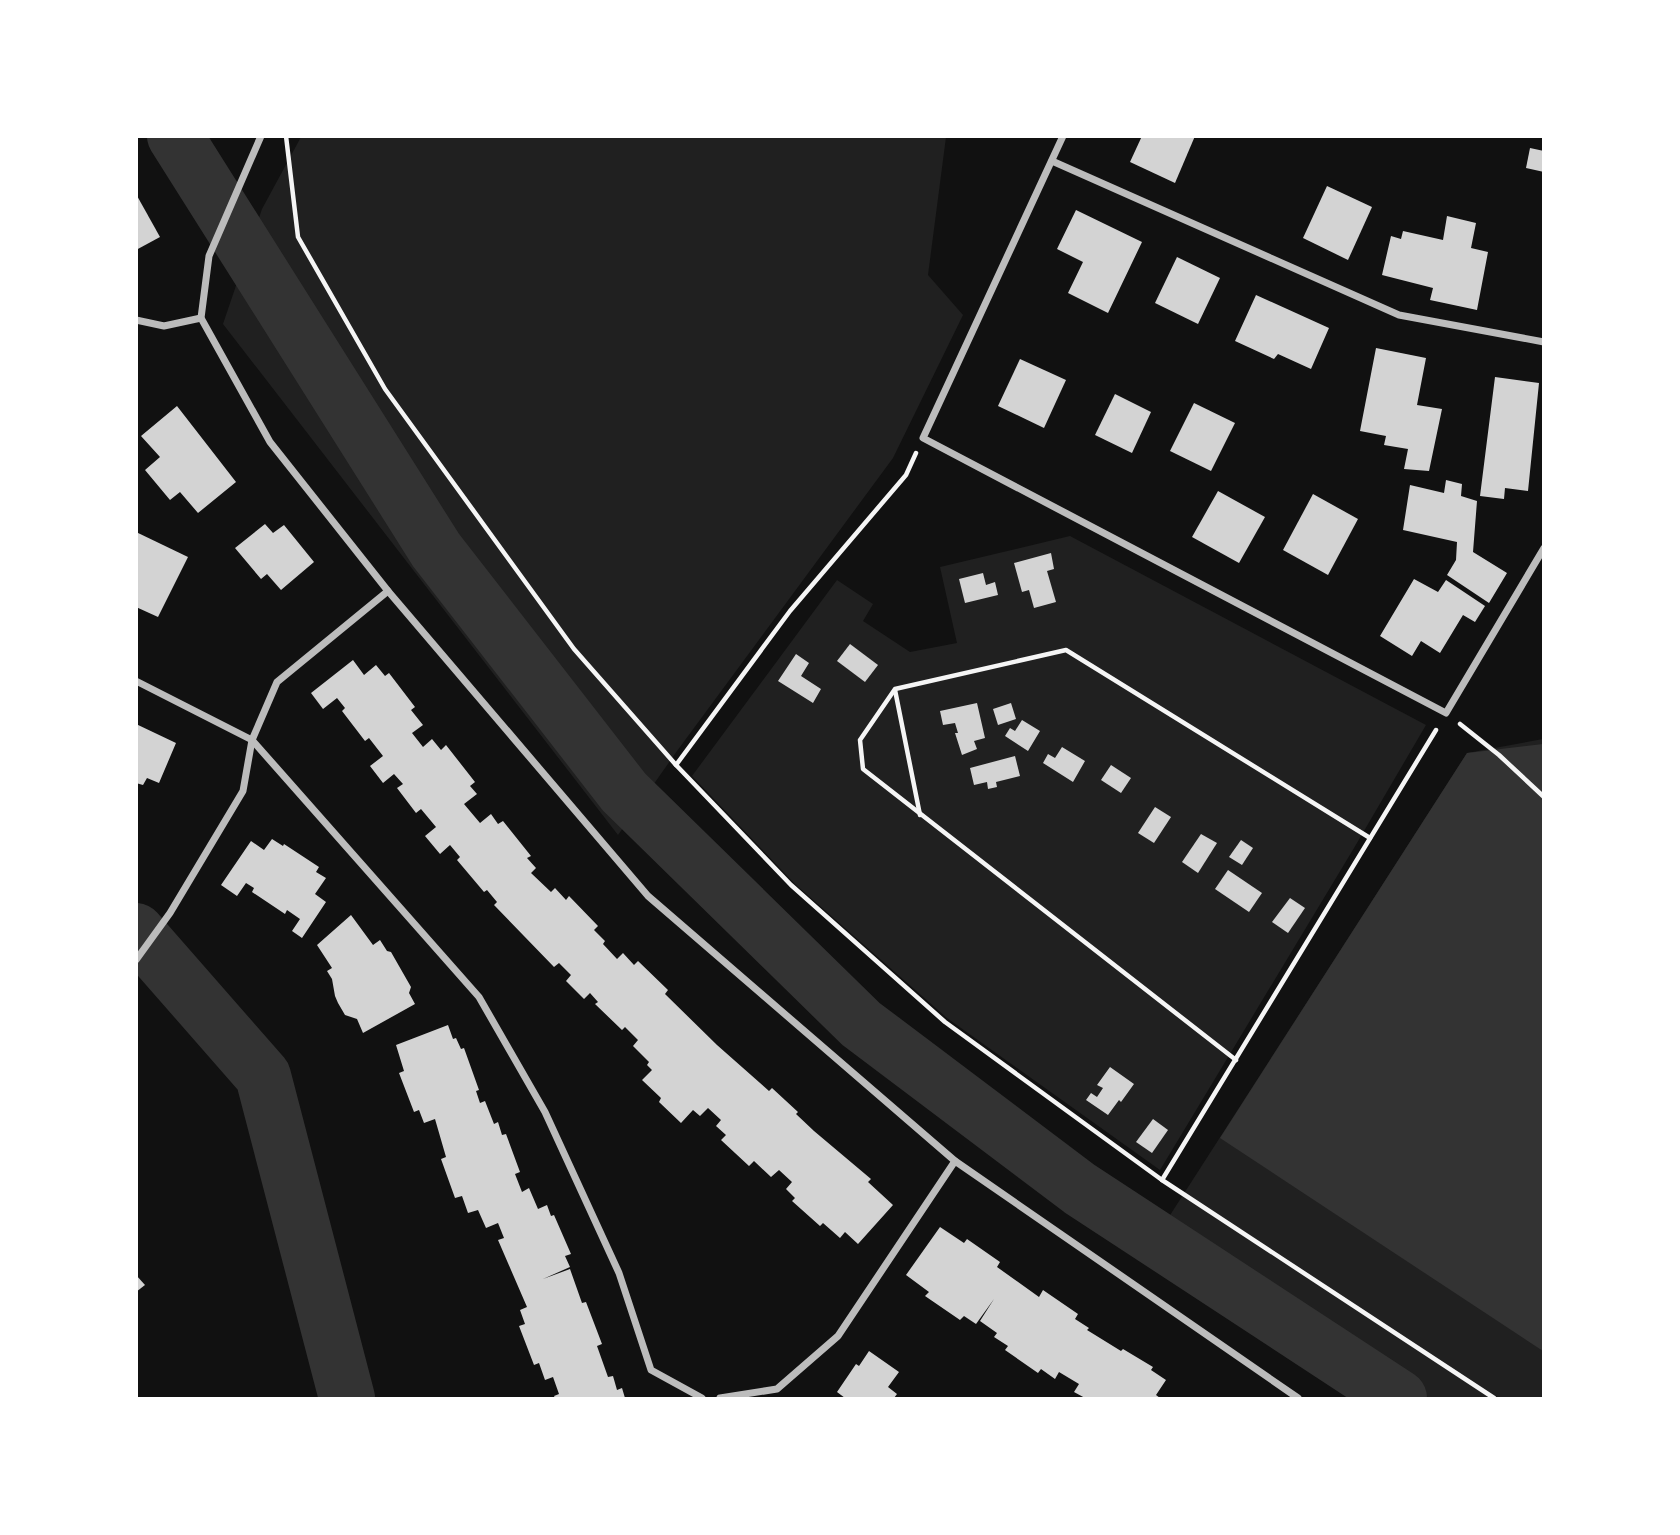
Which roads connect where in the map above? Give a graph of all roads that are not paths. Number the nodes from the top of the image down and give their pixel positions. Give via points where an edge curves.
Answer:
1 (261, 136) edge
2 (1063, 136) edge
3 (1052, 161) junction
4 (201, 318) junction
5 (136, 320) edge
6 (1544, 342) edge
7 (1544, 548) edge
8 (388, 591) junction
9 (136, 681) edge
10 (252, 740) junction
11 (139, 958) edge
12 (955, 1161) junction
13 (702, 1398) edge
14 (720, 1398) edge
15 (1298, 1398) edge

1 - 4 street via 209,256
2 - 3 street
3 - 6 street via 1399,315
3 - 7 street via 923,438 1446,713
4 - 5 street via 164,326
4 - 8 street via 270,442
8 - 10 street via 277,682
8 - 12 street via 648,896
9 - 10 street
10 - 11 street via 243,791
10 - 13 street via 478,997 545,1112 619,1273 651,1370
12 - 14 street via 838,1336 777,1389
12 - 15 street

